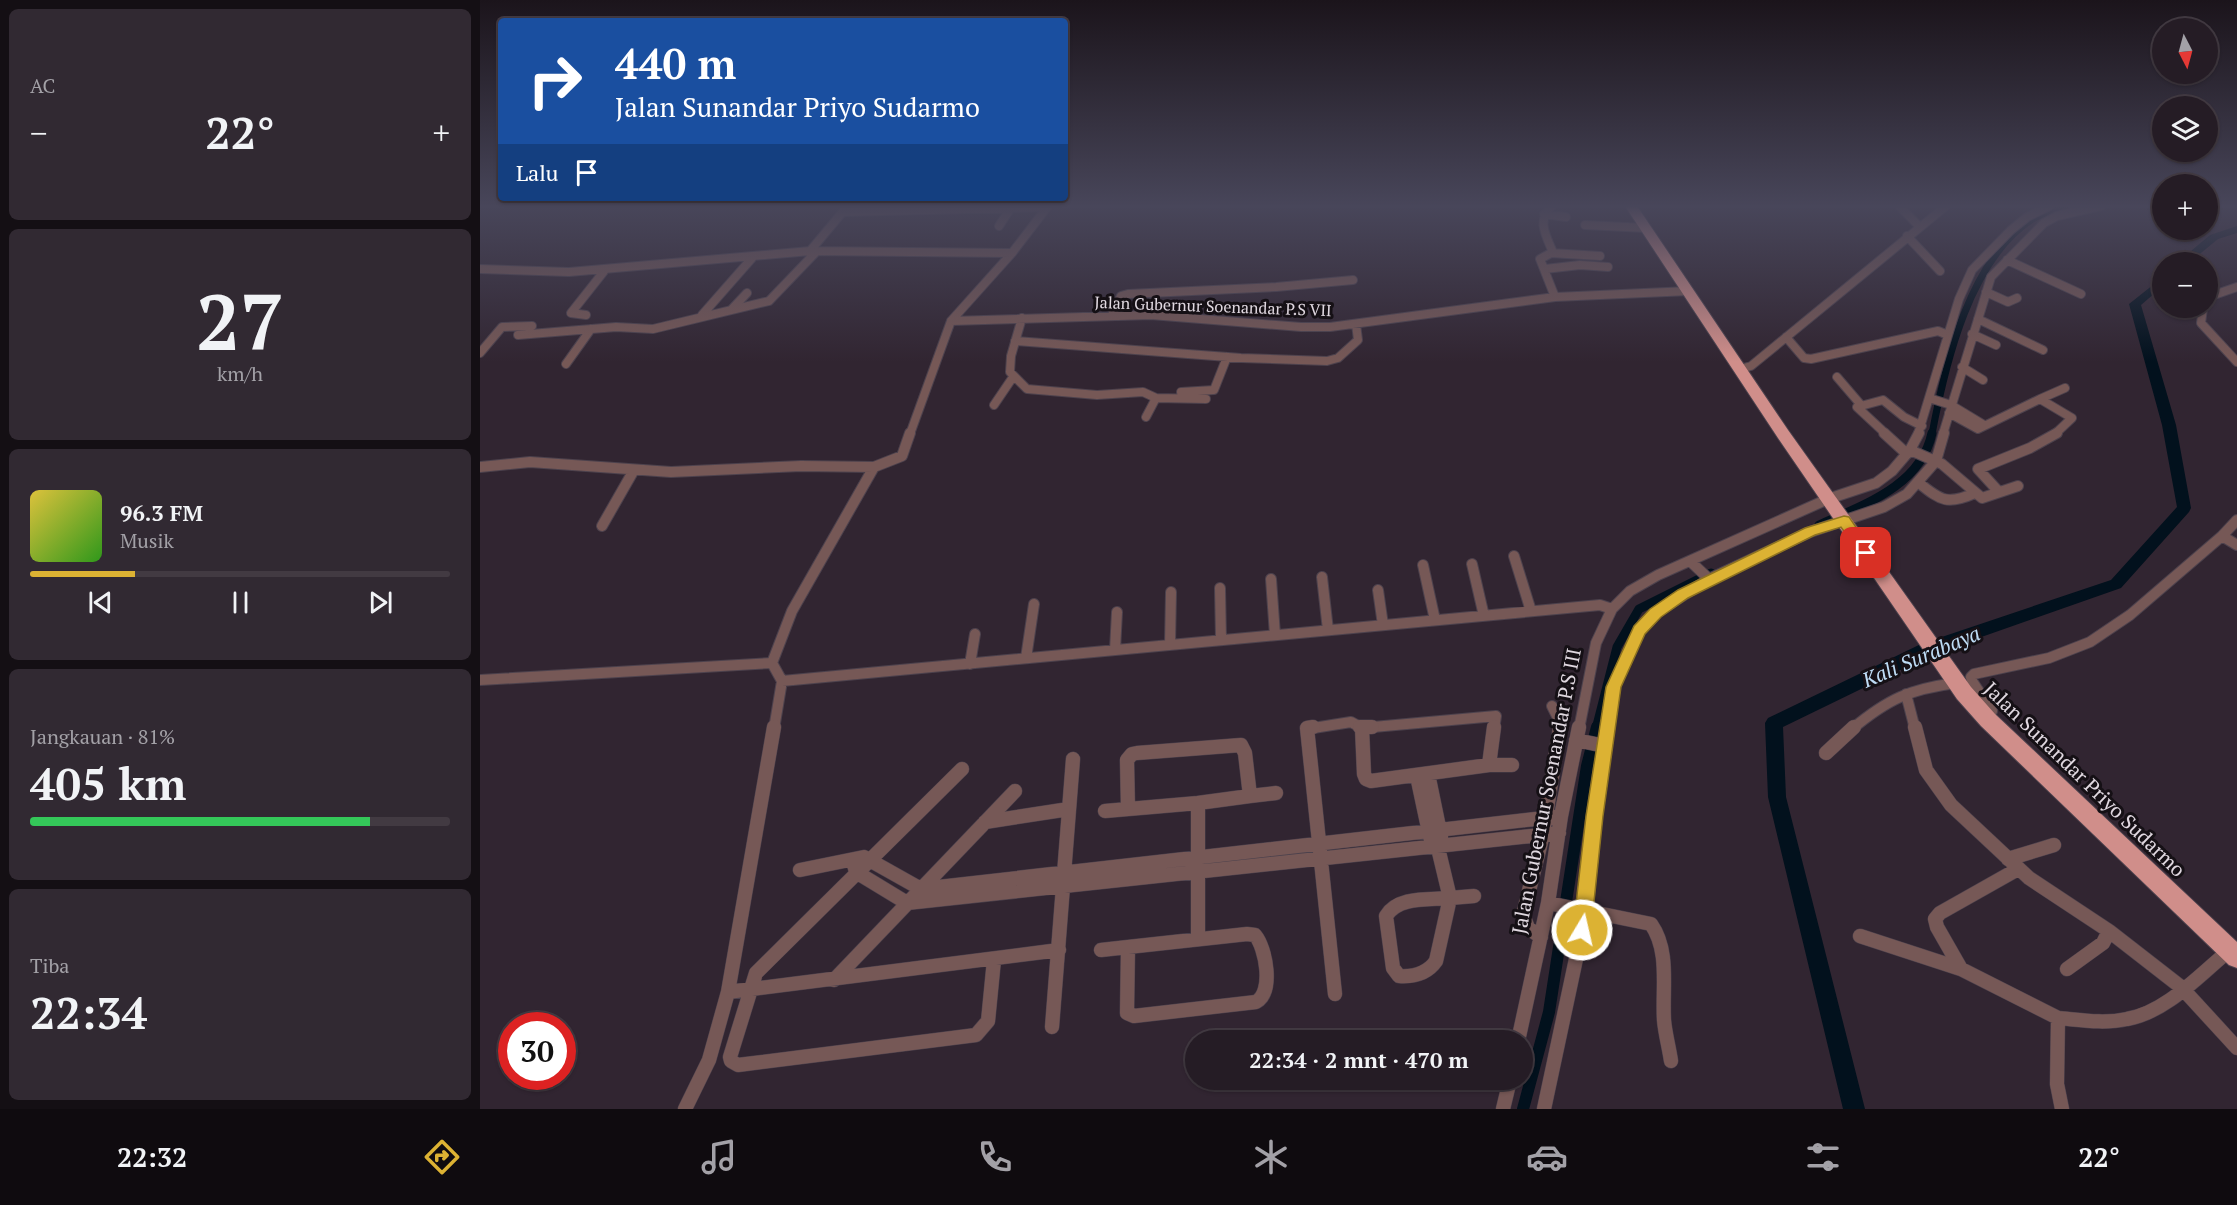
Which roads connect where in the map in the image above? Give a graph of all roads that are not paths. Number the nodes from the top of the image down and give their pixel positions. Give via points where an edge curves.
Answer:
1 (744, 258) edge
2 (752, 258) edge
3 (808, 258) edge
4 (1008, 258) edge
5 (1541, 258) edge
6 (1666, 258) edge
7 (1881, 258) edge
8 (1928, 258) edge
9 (1984, 258) edge
10 (2007, 260) joint
11 (1608, 267) dead end
12 (480, 269) edge
13 (1545, 269) junction
14 (605, 270) junction
15 (1940, 271) dead end
16 (1353, 280) dead end
17 (2237, 287) edge
18 (1689, 291) junction
19 (1986, 292) junction
20 (747, 293) dead end
21 (2081, 294) dead end
22 (2218, 294) edge
23 (1555, 297) junction
24 (2017, 298) dead end
25 (593, 306) dead end
26 (732, 309) junction
27 (586, 315) junction
28 (702, 315) junction
29 (1112, 315) junction
30 (1022, 318) junction
31 (2201, 318) edge
32 (1956, 319) junction
33 (951, 321) junction
34 (1356, 324) junction
35 (532, 326) dead end
36 (1974, 326) junction
37 (591, 329) junction
38 (575, 330) junction
39 (1948, 334) junction
40 (518, 335) dead end
41 (1786, 337) junction
42 (1015, 341) junction
43 (484, 345) edge
44 (1996, 345) dead end
45 (2043, 350) dead end
46 (480, 353) edge
47 (1227, 357) junction
48 (2237, 362) edge
49 (566, 364) dead end
50 (1962, 367) junction
51 (1740, 369) junction
52 (1837, 377) dead end
53 (1983, 380) dead end
54 (1013, 383) junction
55 (2065, 388) dead end
56 (1143, 392) junction
57 (1156, 398) junction
58 (1931, 398) junction
59 (1206, 399) dead end
60 (2040, 399) junction
61 (994, 405) dead end
62 (1861, 405) junction
63 (1950, 407) junction
64 (1146, 417) dead end
65 (1922, 426) junction
66 (1912, 452) junction
67 (1934, 460) junction
68 (480, 467) edge
69 (874, 467) junction
70 (634, 470) junction
71 (1918, 483) junction
72 (2018, 486) dead end
73 (1999, 492) junction
74 (1975, 493) junction
75 (1830, 501) junction
76 (1843, 519) junction
77 (2237, 520) edge
78 (602, 526) dead end
79 (2222, 536) junction
80 (2237, 545) edge
81 (1514, 556) dead end
82 (1692, 563) junction
83 (1472, 564) dead end
84 (1423, 565) dead end
85 (1322, 577) dead end
86 (1707, 578) junction
87 (1271, 579) dead end
88 (1220, 588) dead end
89 (1378, 590) dead end
90 (1171, 592) dead end
91 (1034, 604) dead end
92 (1612, 609) junction
93 (1531, 611) junction
94 (1117, 612) dead end
95 (1484, 616) junction
96 (1435, 620) junction
97 (1383, 625) junction
98 (1329, 630) junction
99 (975, 633) dead end
100 (1275, 635) junction
101 (1221, 640) junction
102 (1170, 645) junction
103 (1115, 650) junction
104 (1026, 658) junction
105 (772, 663) junction
106 (970, 664) junction
107 (480, 680) edge
108 (1954, 680) junction
109 (782, 681) junction
110 (1906, 694) junction
111 (1552, 706) dead end
112 (1988, 720) junction
113 (1362, 728) junction
114 (1579, 740) junction
115 (1602, 745) junction
116 (1826, 753) dead end
117 (1072, 759) dead end
118 (1489, 765) junction
119 (1512, 765) dead end
120 (962, 769) dead end
121 (1423, 775) junction
122 (1015, 791) dead end
123 (1276, 793) dead end
124 (1250, 796) junction
125 (1198, 804) junction
126 (1069, 809) junction
127 (1128, 809) junction
128 (1105, 811) dead end
129 (1561, 816) junction
130 (1546, 818) junction
131 (985, 822) junction
132 (1434, 831) junction
133 (1559, 833) junction
134 (1543, 834) junction
135 (1318, 844) junction
136 (2054, 845) dead end
137 (1438, 846) junction
138 (1197, 857) junction
139 (1319, 859) junction
140 (869, 860) junction
141 (2013, 864) junction
142 (854, 866) junction
143 (800, 870) dead end
144 (1198, 872) junction
145 (1064, 879) junction
146 (921, 889) junction
147 (1474, 896) dead end
148 (1450, 898) junction
149 (907, 903) junction
150 (1551, 904) junction
151 (1582, 912) junction
152 (2109, 931) junction
153 (1860, 936) dead end
154 (1541, 937) junction
155 (1198, 938) junction
156 (1128, 947) junction
157 (1059, 950) junction
158 (1101, 950) dead end
159 (2233, 953) edge
160 (994, 960) junction
161 (1961, 969) junction
162 (2067, 969) dead end
163 (834, 980) junction
164 (2181, 987) junction
165 (751, 990) junction
166 (728, 992) junction
167 (1335, 994) dead end
168 (2058, 1018) junction
169 (1052, 1027) dead end
170 (1520, 1030) edge
171 (2237, 1048) edge
172 (1671, 1062) dead end
173 (1508, 1090) edge
174 (685, 1109) edge
175 (1503, 1109) edge
176 (1544, 1109) edge
177 (2062, 1109) edge

1 - 14 street
2 - 28 street
3 - 26 street via 774,298
4 - 33 street
5 - 13 street
6 - 18 highway, Jalan Sunandar Priyo Sudarmo
7 - 41 street
8 - 15 street
9 - 32 street, Jalan Gubernur Soenandar P.S III via 1971,270
10 - 19 street via 1991,277
10 - 21 street
11 - 13 street
12 - 14 street
13 - 23 street
14 - 27 street via 571,313
16 - 29 street via 1128,294 1121,296
17 - 22 street
18 - 23 street, Jalan Gubernur Soenandar P.S VII
18 - 51 highway, Jalan Sunandar Priyo Sudarmo
19 - 24 street via 2008,302
19 - 36 street
20 - 26 street
23 - 34 street, Jalan Gubernur Soenandar P.S VII
25 - 27 street
26 - 28 street
27 - 38 street
28 - 37 street via 653,328
29 - 30 street, Jalan Gubernur Soenandar P.S VII
29 - 34 street, Jalan Gubernur Soenandar P.S VII via 1189,316 1301,327
30 - 33 street, Jalan Gubernur Soenandar P.S VII
30 - 42 street
31 - 48 street via 2201,323
32 - 36 street
32 - 39 street, Jalan Gubernur Soenandar P.S III
33 - 69 street via 902,456
34 - 47 street via 1358,340 1333,361
35 - 43 street via 504,326
36 - 44 street
36 - 45 street
36 - 50 street
37 - 38 street
37 - 49 street
38 - 40 street
39 - 41 street via 1938,331 1811,359 1804,358
39 - 58 street, Jalan Gubernur Soenandar P.S III
41 - 51 street via 1751,366
42 - 47 street
42 - 54 street via 1010,363
43 - 46 street
47 - 56 street via 1211,392
50 - 53 street
50 - 63 street
51 - 75 highway, Jalan Sunandar Priyo Sudarmo
52 - 62 street
54 - 56 street via 1033,391 1097,395
54 - 61 street
55 - 60 street
56 - 57 street
57 - 59 street
57 - 64 street
58 - 63 street
58 - 65 street, Jalan Gubernur Soenandar P.S III
60 - 63 street via 1976,429
60 - 73 street via 2072,421 2028,450 1978,469
62 - 65 street via 1887,398 1904,417
62 - 66 street via 1858,409
63 - 67 street
65 - 66 street, Jalan Gubernur Soenandar P.S III
66 - 67 street
66 - 75 street, Jalan Gubernur Soenandar P.S III via 1876,483
67 - 71 street
67 - 74 street
68 - 70 street via 530,462
69 - 70 street
69 - 105 street via 792,611
70 - 78 street
71 - 74 street via 1945,502 1956,502
71 - 76 street via 1884,507
72 - 73 street
73 - 74 street via 1984,498
75 - 76 highway, Jalan Sunandar Priyo Sudarmo
75 - 82 street, Jalan Gubernur Soenandar P.S III
76 - 86 street
76 - 108 highway, Jalan Sunandar Priyo Sudarmo
77 - 79 street
79 - 80 street
79 - 112 street via 2130,615 2090,642 2049,658 1974,674 1972,681 1992,711
81 - 93 street
82 - 86 street
82 - 92 street, Jalan Gubernur Soenandar P.S III via 1658,575 1630,591
83 - 95 street
84 - 96 street
85 - 98 street
86 - 115 street via 1656,613 1640,630 1614,687
87 - 100 street
88 - 101 street
89 - 97 street
90 - 102 street
91 - 104 street
92 - 93 street via 1600,605
92 - 114 street, Jalan Gubernur Soenandar P.S III via 1596,643
93 - 95 street
94 - 103 street
95 - 96 street
96 - 97 street
97 - 98 street
98 - 100 street
99 - 106 street
100 - 101 street
101 - 102 street
102 - 103 street
103 - 104 street
104 - 106 street
105 - 107 street
105 - 109 street
106 - 109 street
108 - 110 street
108 - 112 highway, Jalan Sunandar Priyo Sudarmo
109 - 166 street
110 - 116 street via 1854,725
110 - 141 street via 1921,755 1934,784
111 - 130 street via 1560,730
112 - 159 highway, Jalan Sunandar Priyo Sudarmo
113 - 118 street via 1496,716
113 - 121 street via 1366,779
113 - 135 street via 1351,722 1314,725 1305,730
114 - 115 street
114 - 129 street, Jalan Gubernur Soenandar P.S III
115 - 151 street
117 - 126 street
118 - 119 street
118 - 121 street
120 - 140 street
121 - 132 street
122 - 131 street
123 - 124 street
124 - 125 street
124 - 127 street via 1241,745 1137,753 1128,760
125 - 127 street
125 - 138 street
126 - 131 street
126 - 145 street
127 - 128 street
129 - 130 street
129 - 133 street, Jalan Gubernur Soenandar P.S III
130 - 132 street
130 - 134 street
131 - 146 street
132 - 135 street
132 - 137 street
133 - 134 street
133 - 150 street, Jalan Gubernur Soenandar P.S III
134 - 137 street
134 - 154 street via 1523,915 1530,931
135 - 138 street
135 - 139 street
136 - 141 street
137 - 139 street
137 - 148 street
138 - 144 street
138 - 145 street
139 - 144 street
139 - 167 street
140 - 142 street
140 - 146 street
141 - 152 street
141 - 161 street via 1935,919
142 - 143 street
142 - 149 street
142 - 165 street via 757,972
144 - 145 street
144 - 155 street
145 - 146 street
145 - 149 street
145 - 157 street
146 - 149 street
147 - 148 street
148 - 148 street via 1436,961 1419,975 1399,976 1393,968 1388,910 1396,904
149 - 163 street
150 - 151 street
150 - 154 street, Jalan Gubernur Soenandar P.S III
151 - 172 street via 1652,924 1657,929
151 - 176 street
152 - 162 street via 2103,943
152 - 164 street
153 - 161 street
154 - 170 street, Jalan Gubernur Soenandar P.S III
155 - 156 street
155 - 156 street via 1247,934 1260,938 1267,987 1262,999 1130,1015 1126,1009
156 - 158 street
157 - 160 street
157 - 169 street
159 - 164 street
160 - 163 street
160 - 165 street via 988,1021 976,1035 738,1065 730,1057
161 - 168 street
163 - 165 street
164 - 168 street via 2148,1012 2133,1017 2089,1022
164 - 171 street
165 - 166 street
166 - 174 street via 709,1060
168 - 177 street via 2057,1084
173 - 175 street

